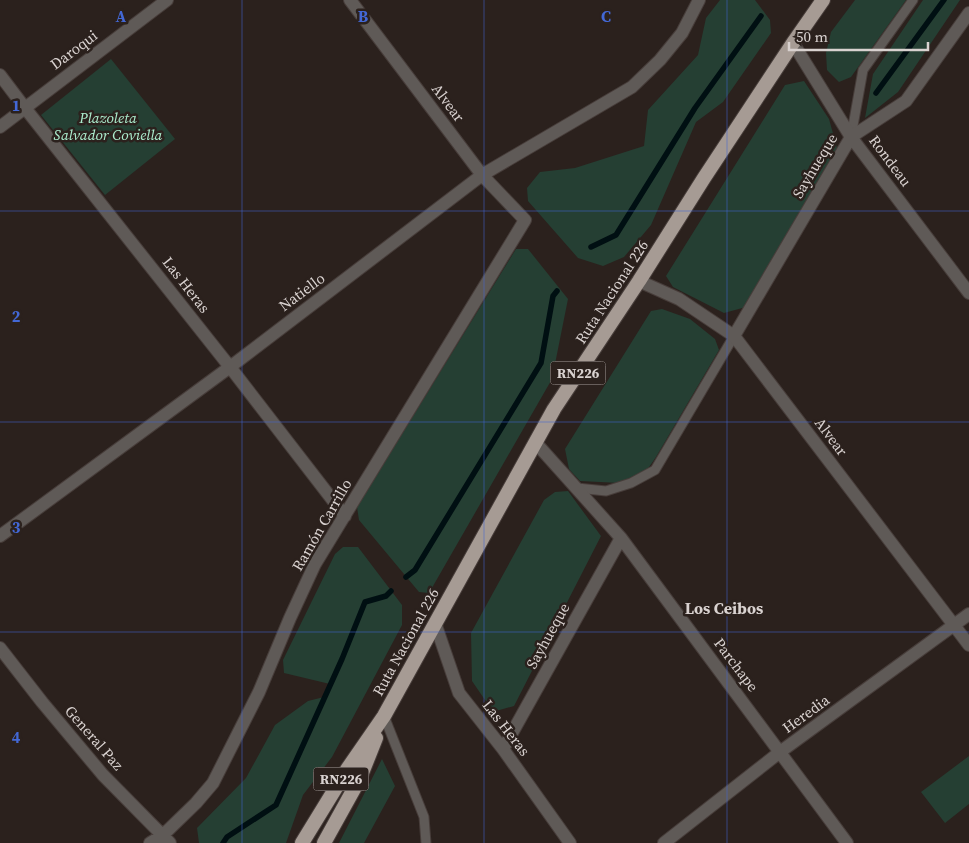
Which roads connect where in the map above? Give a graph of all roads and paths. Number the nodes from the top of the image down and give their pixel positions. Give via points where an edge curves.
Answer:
1 (167, 0) edge
2 (350, 0) edge
3 (699, 0) edge
4 (823, 0) edge
5 (913, 0) edge
6 (969, 13) edge
7 (793, 44) junction
8 (0, 75) edge
9 (25, 108) junction
10 (0, 127) edge
11 (851, 137) junction
12 (482, 175) junction
13 (525, 220) joint
14 (639, 281) junction
15 (969, 293) edge
16 (734, 336) junction
17 (230, 367) junction
18 (536, 442) junction
19 (577, 488) junction
20 (345, 516) junction
21 (0, 536) edge
22 (621, 538) junction
23 (969, 614) edge
24 (435, 623) junction
25 (954, 625) junction
26 (969, 645) edge
27 (0, 648) edge
28 (384, 716) junction
29 (503, 749) junction
30 (780, 752) junction
31 (167, 839) edge
32 (150, 843) edge
33 (302, 843) edge
34 (324, 843) edge
35 (426, 843) edge
36 (570, 843) edge
37 (664, 843) edge
38 (847, 843) edge

1 - 9 street, Daroqui
2 - 12 street, Alvear
3 - 12 street, Natiello via 682,33 632,87
4 - 7 highway, Ruta Nacional 226 / RN226
5 - 11 lane via 863,70
6 - 11 street, Sayhueque via 906,101
7 - 11 street, Rondeau
7 - 14 highway, Ruta Nacional 226 / RN226
8 - 9 street, Las Heras
9 - 10 street, Daroqui
9 - 17 street, Las Heras
11 - 15 street, Rondeau
11 - 16 street, Sayhueque
12 - 13 street, Alvear
12 - 17 street, Natiello
13 - 20 street, Ramón Carrillo
14 - 16 street, Alvear via 679,299
14 - 18 highway, Ruta Nacional 226 / RN226 via 554,409
16 - 19 lane via 654,470 631,483 606,491
16 - 25 street, Alvear
17 - 20 street, Las Heras
17 - 21 street, Natiello
18 - 19 street, Parchape
18 - 24 highway, Ruta Nacional 226 / RN226
19 - 22 street, Parchape
20 - 31 street, Ramón Carrillo via 316,564 259,692 213,783
22 - 29 street, Sayhueque
22 - 30 street, Parchape
23 - 25 street, Heredia
24 - 28 highway, Ruta Nacional 226 / RN226
24 - 29 street, Las Heras via 459,693
25 - 26 street, Alvear
25 - 30 street, Heredia
27 - 31 street, General Paz via 103,775
28 - 33 highway, Ruta Nacional 226 / RN226
28 - 34 highway, Ruta Nacional 226 / RN226 via 360,778
28 - 35 lane via 424,818
29 - 36 street, Las Heras
30 - 37 street, Heredia
30 - 38 street, Parchape
31 - 32 street, Ramón Carrillo

